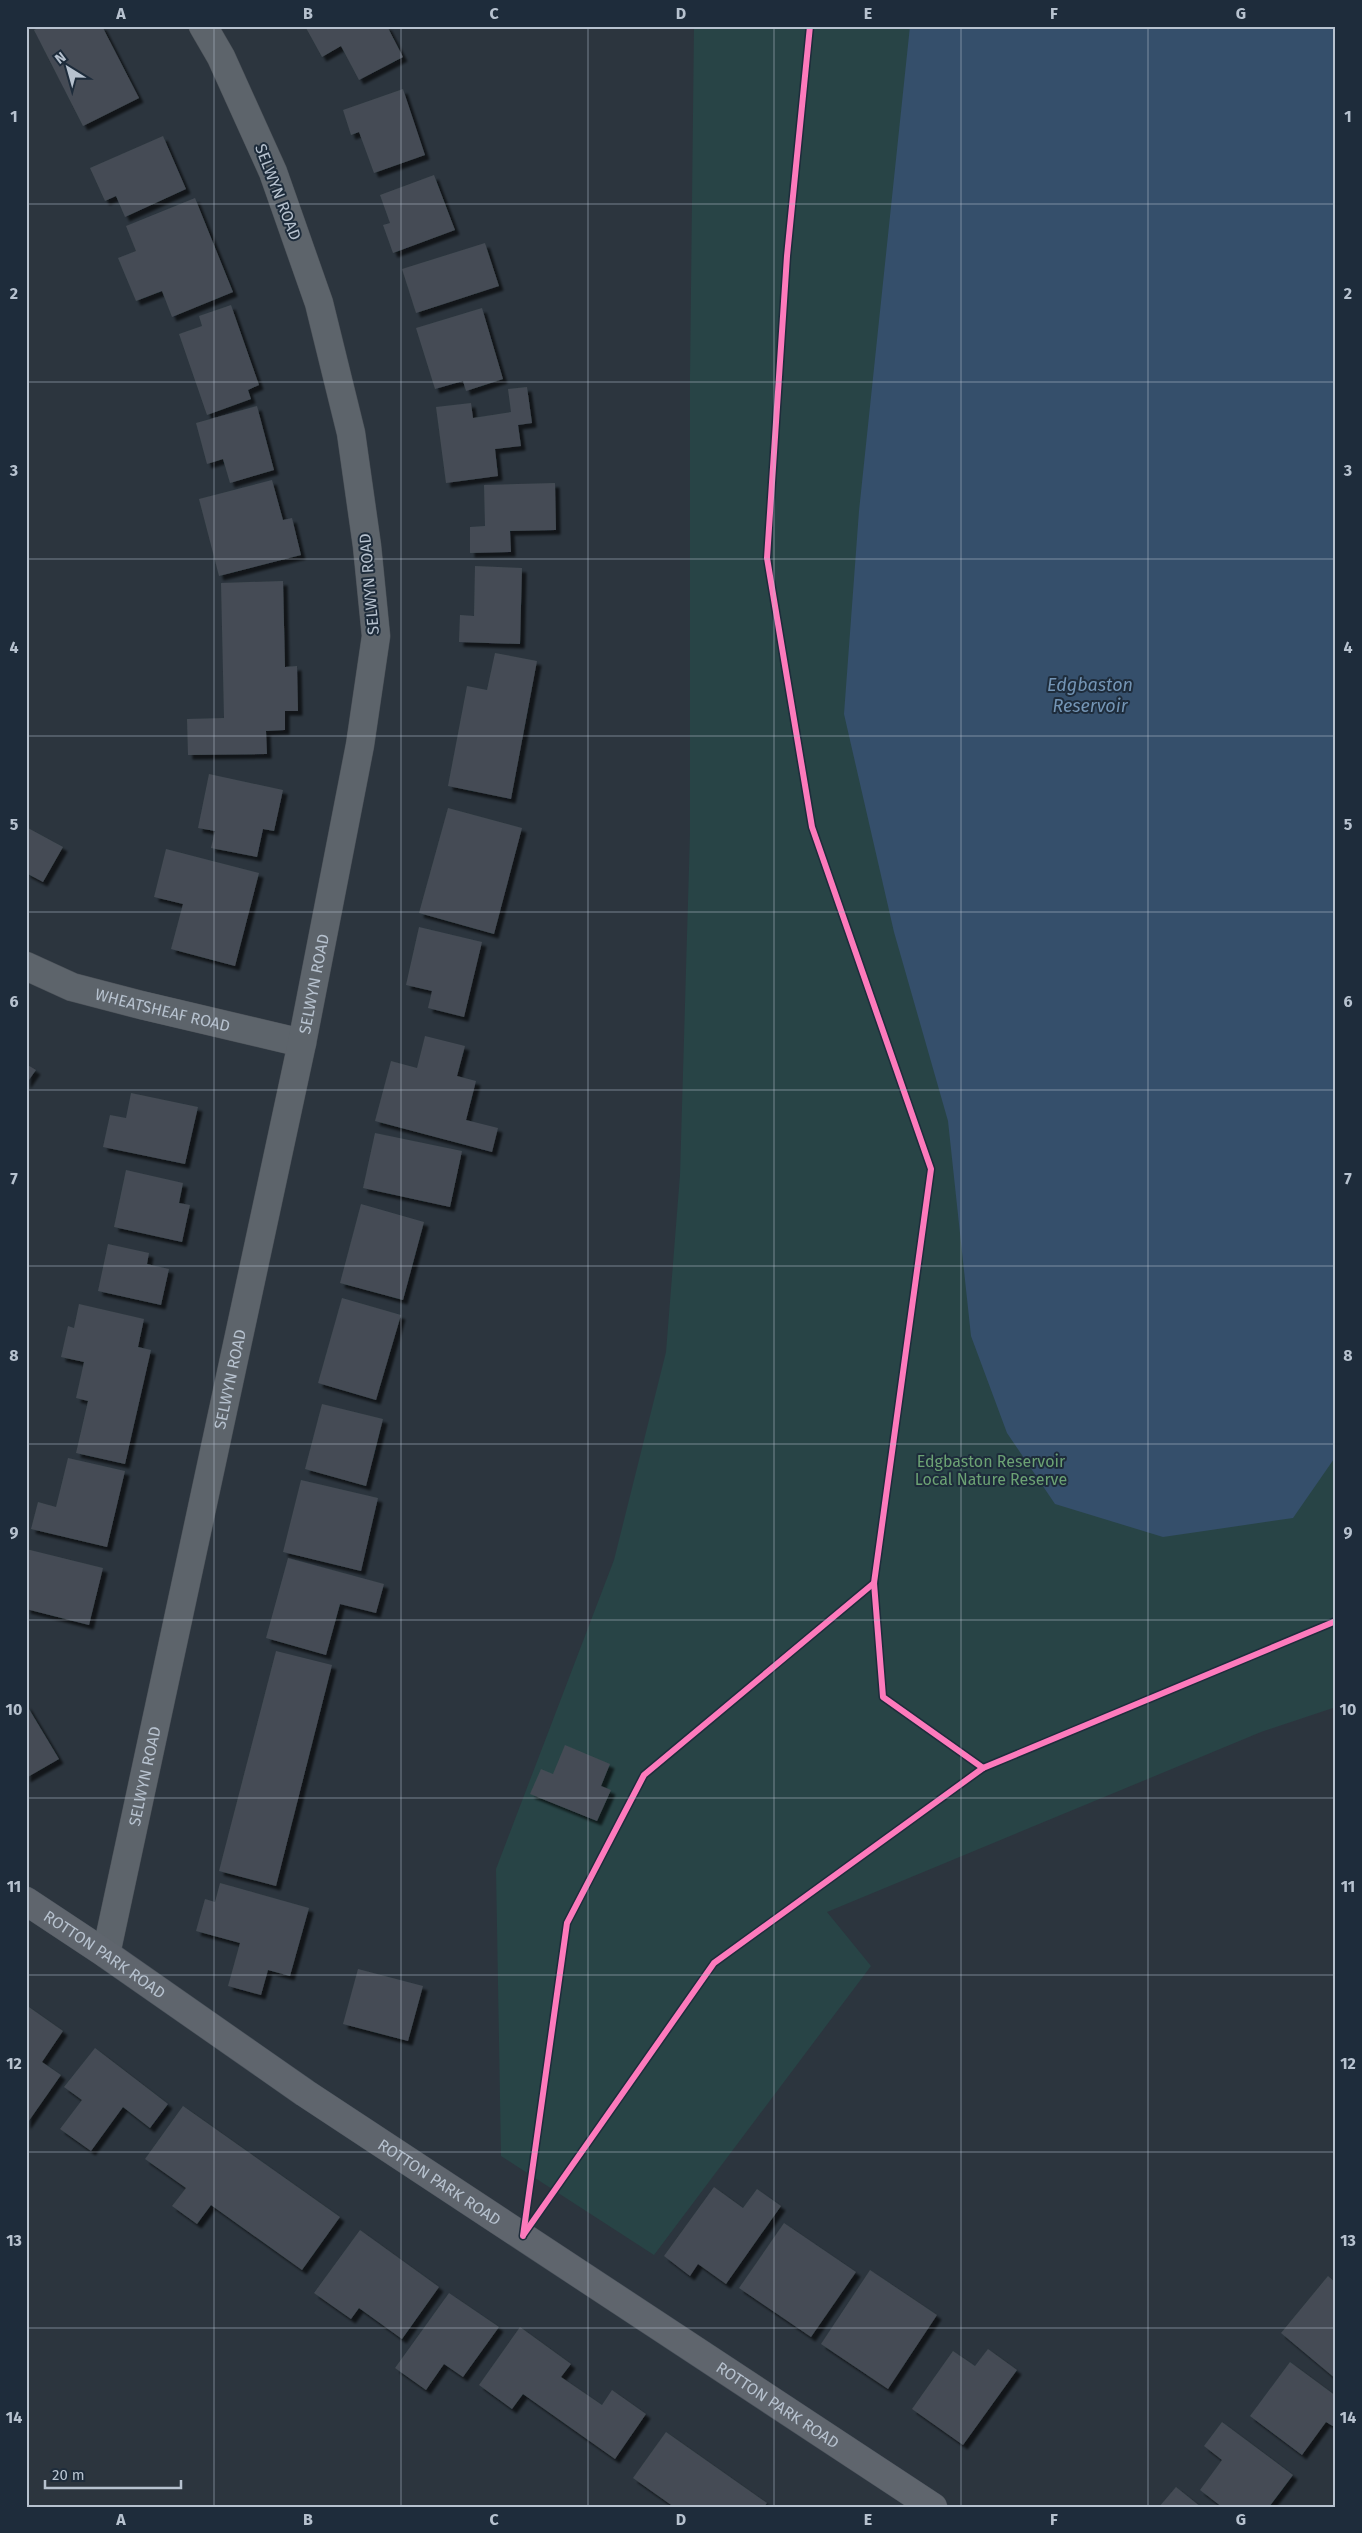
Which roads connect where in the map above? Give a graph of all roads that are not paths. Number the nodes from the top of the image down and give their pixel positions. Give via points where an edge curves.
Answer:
1 (203, 26) edge
2 (26, 966) edge
3 (302, 1043) junction
4 (26, 1901) edge
5 (106, 1954) junction
6 (933, 2507) edge

1 - 3 street, SELWYN ROAD via 221,57 273,172 319,303 351,433 376,636 360,745
2 - 3 street, WHEATSHEAF ROAD via 72,986
3 - 5 street, SELWYN ROAD
4 - 5 main road, ROTTON PARK ROAD
5 - 6 main road, ROTTON PARK ROAD via 305,2093

